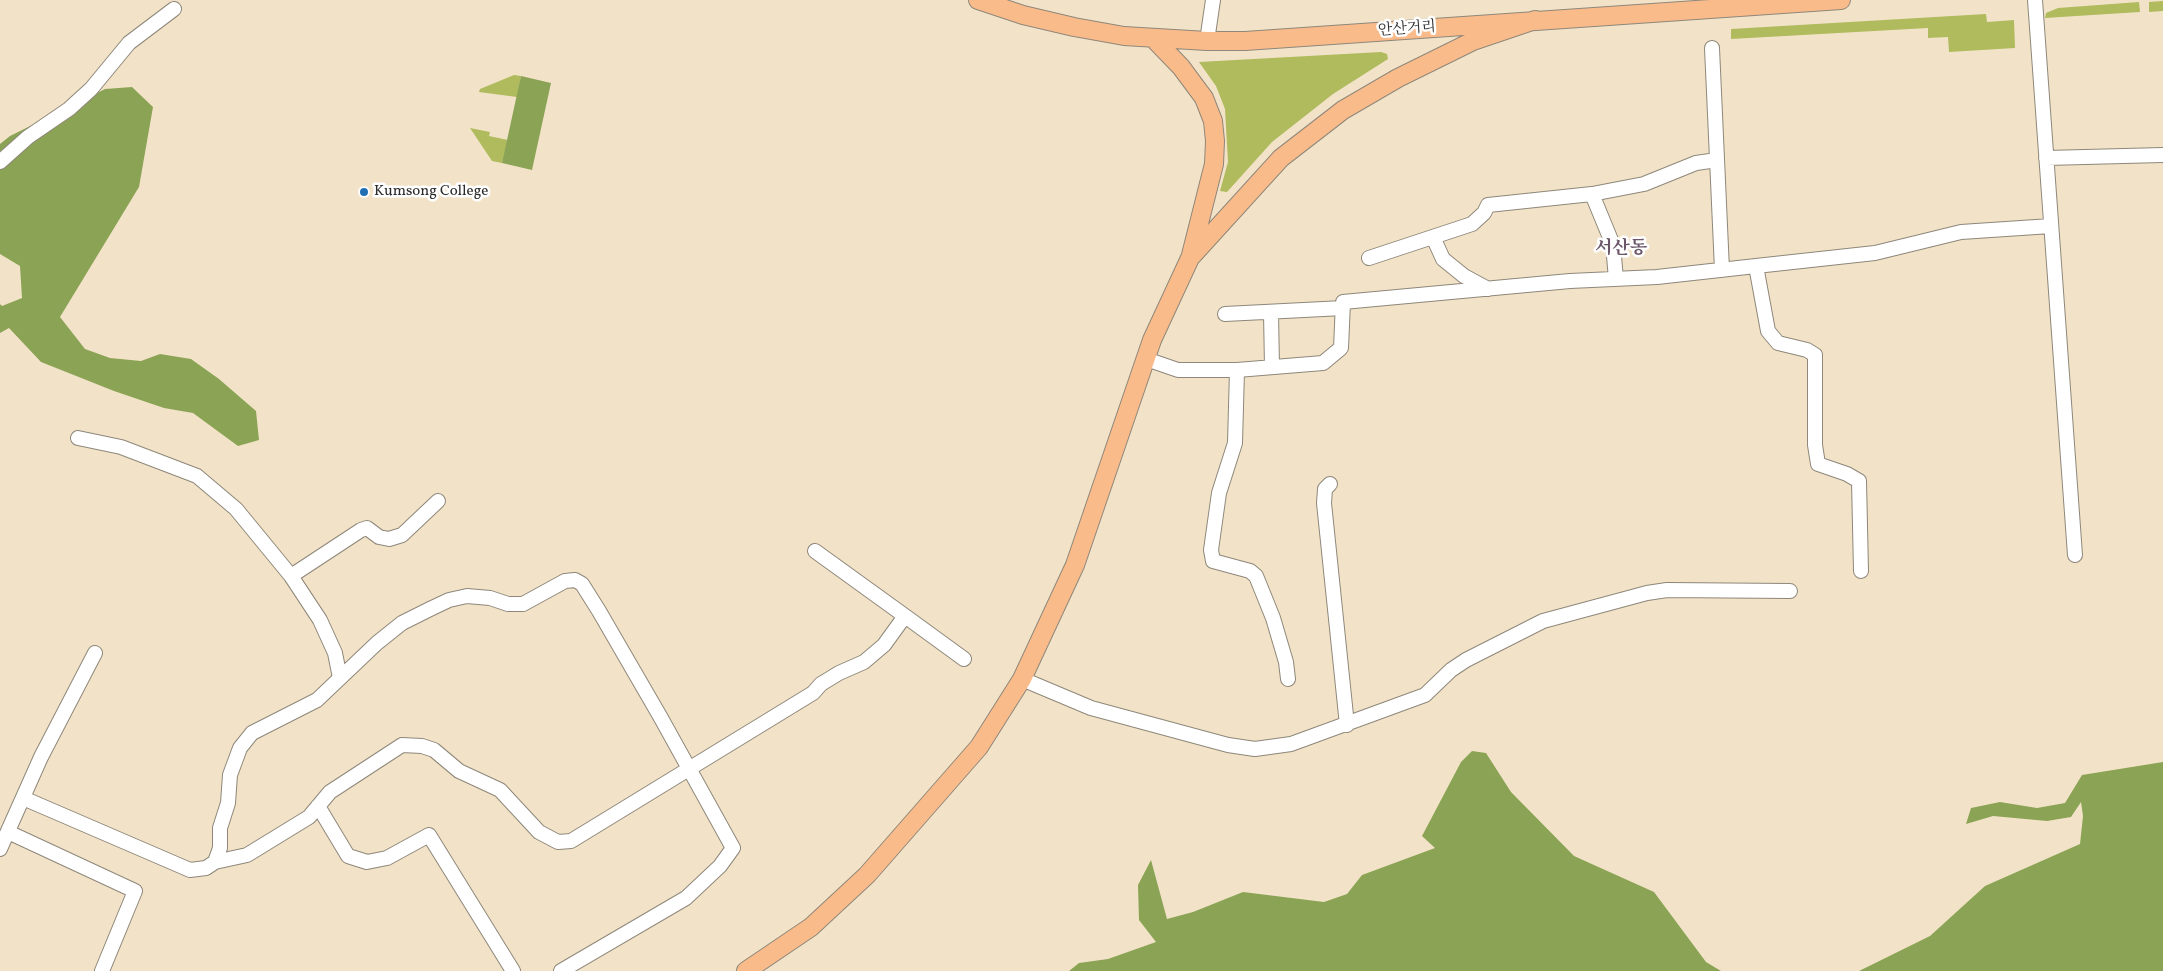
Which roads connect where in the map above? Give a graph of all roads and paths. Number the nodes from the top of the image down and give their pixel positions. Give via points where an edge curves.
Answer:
1 (978, 0) edge
2 (1213, 0) edge
3 (1841, 0) edge
4 (2036, 0) edge
5 (1730, 3) edge
6 (174, 9) dead end
7 (1535, 20) junction
8 (1153, 38) junction
9 (1207, 41) junction
10 (1712, 48) dead end
11 (2163, 155) edge
12 (2046, 158) junction
13 (1717, 160) junction
14 (0, 162) edge
15 (1592, 194) junction
16 (2051, 226) junction
17 (1432, 237) junction
18 (1190, 258) junction
19 (1369, 258) dead end
20 (1756, 266) junction
21 (1722, 270) junction
22 (1616, 279) junction
23 (1488, 289) junction
24 (1343, 308) junction
25 (1271, 313) junction
26 (1225, 314) dead end
27 (1146, 359) junction
28 (1272, 367) junction
29 (1237, 370) junction
30 (78, 438) dead end
31 (1330, 484) dead end
32 (438, 501) dead end
33 (815, 551) dead end
34 (2075, 556) dead end
35 (1861, 571) dead end
36 (291, 576) junction
37 (1790, 591) dead end
38 (905, 616) junction
39 (95, 653) dead end
40 (964, 659) dead end
41 (340, 678) junction
42 (1022, 680) junction
43 (1288, 680) dead end
44 (1347, 725) junction
45 (689, 770) junction
46 (23, 798) junction
47 (318, 806) junction
48 (8, 832) junction
49 (0, 849) edge
50 (215, 862) junction
51 (102, 971) edge
52 (513, 971) edge
53 (561, 971) edge
54 (746, 971) edge

1 - 8 main road, 안산거리 via 1074,27
2 - 9 street
3 - 5 main road, 안산거리
4 - 12 street
5 - 7 main road, 안산거리
6 - 14 street via 129,43 91,89 69,109 28,137
7 - 9 main road, 안산거리
7 - 18 main road via 1473,41 1343,110 1281,158
8 - 9 main road, 안산거리
8 - 18 main road via 1181,67 1204,98 1213,121 1214,164
10 - 13 street
11 - 12 street
12 - 16 street
13 - 15 street via 1696,163 1644,184
13 - 21 street
15 - 17 street via 1488,205 1472,224
15 - 22 street via 1613,245
16 - 20 street via 1961,232 1875,253
16 - 34 street
17 - 19 street
17 - 23 street via 1443,260
18 - 27 main road
20 - 21 street
20 - 35 street via 1768,331 1778,343 1815,355 1818,464 1859,481
21 - 22 street
22 - 23 street
23 - 24 street via 1343,302
24 - 25 street
24 - 28 street via 1341,348 1323,363
25 - 26 street
25 - 28 street
27 - 29 street via 1178,370
27 - 42 main road via 1075,566
28 - 29 street
29 - 43 street via 1235,443 1219,493 1211,550 1213,561 1250,571 1256,576 1273,618
30 - 36 street via 120,447 197,476 236,509
31 - 44 street via 1325,489 1324,503
32 - 36 street via 402,536 389,539 379,537 367,528 361,530
33 - 38 street
36 - 41 street via 320,620 335,653
37 - 44 street via 1667,590 1543,621 1466,660 1425,695
38 - 40 street
38 - 45 street via 884,645 864,662 821,684 813,693
39 - 46 street
41 - 45 street via 402,623 449,600 467,596 523,604 565,581 575,580 582,584 599,611
41 - 50 street via 317,700 252,733 240,748 230,775 228,803
42 - 44 street via 1090,708 1228,746 1256,748 1291,744
42 - 54 main road via 979,747 867,875 812,927
45 - 47 street via 571,841 558,842 539,832 500,790 459,771 434,750 422,746 402,746 330,792
45 - 53 street via 733,848 720,866 686,898
46 - 48 street
46 - 50 street via 190,870 206,868
47 - 50 street via 309,817 247,855
47 - 52 street via 348,856 367,862 387,858 429,835
48 - 49 street
48 - 51 street via 135,891

